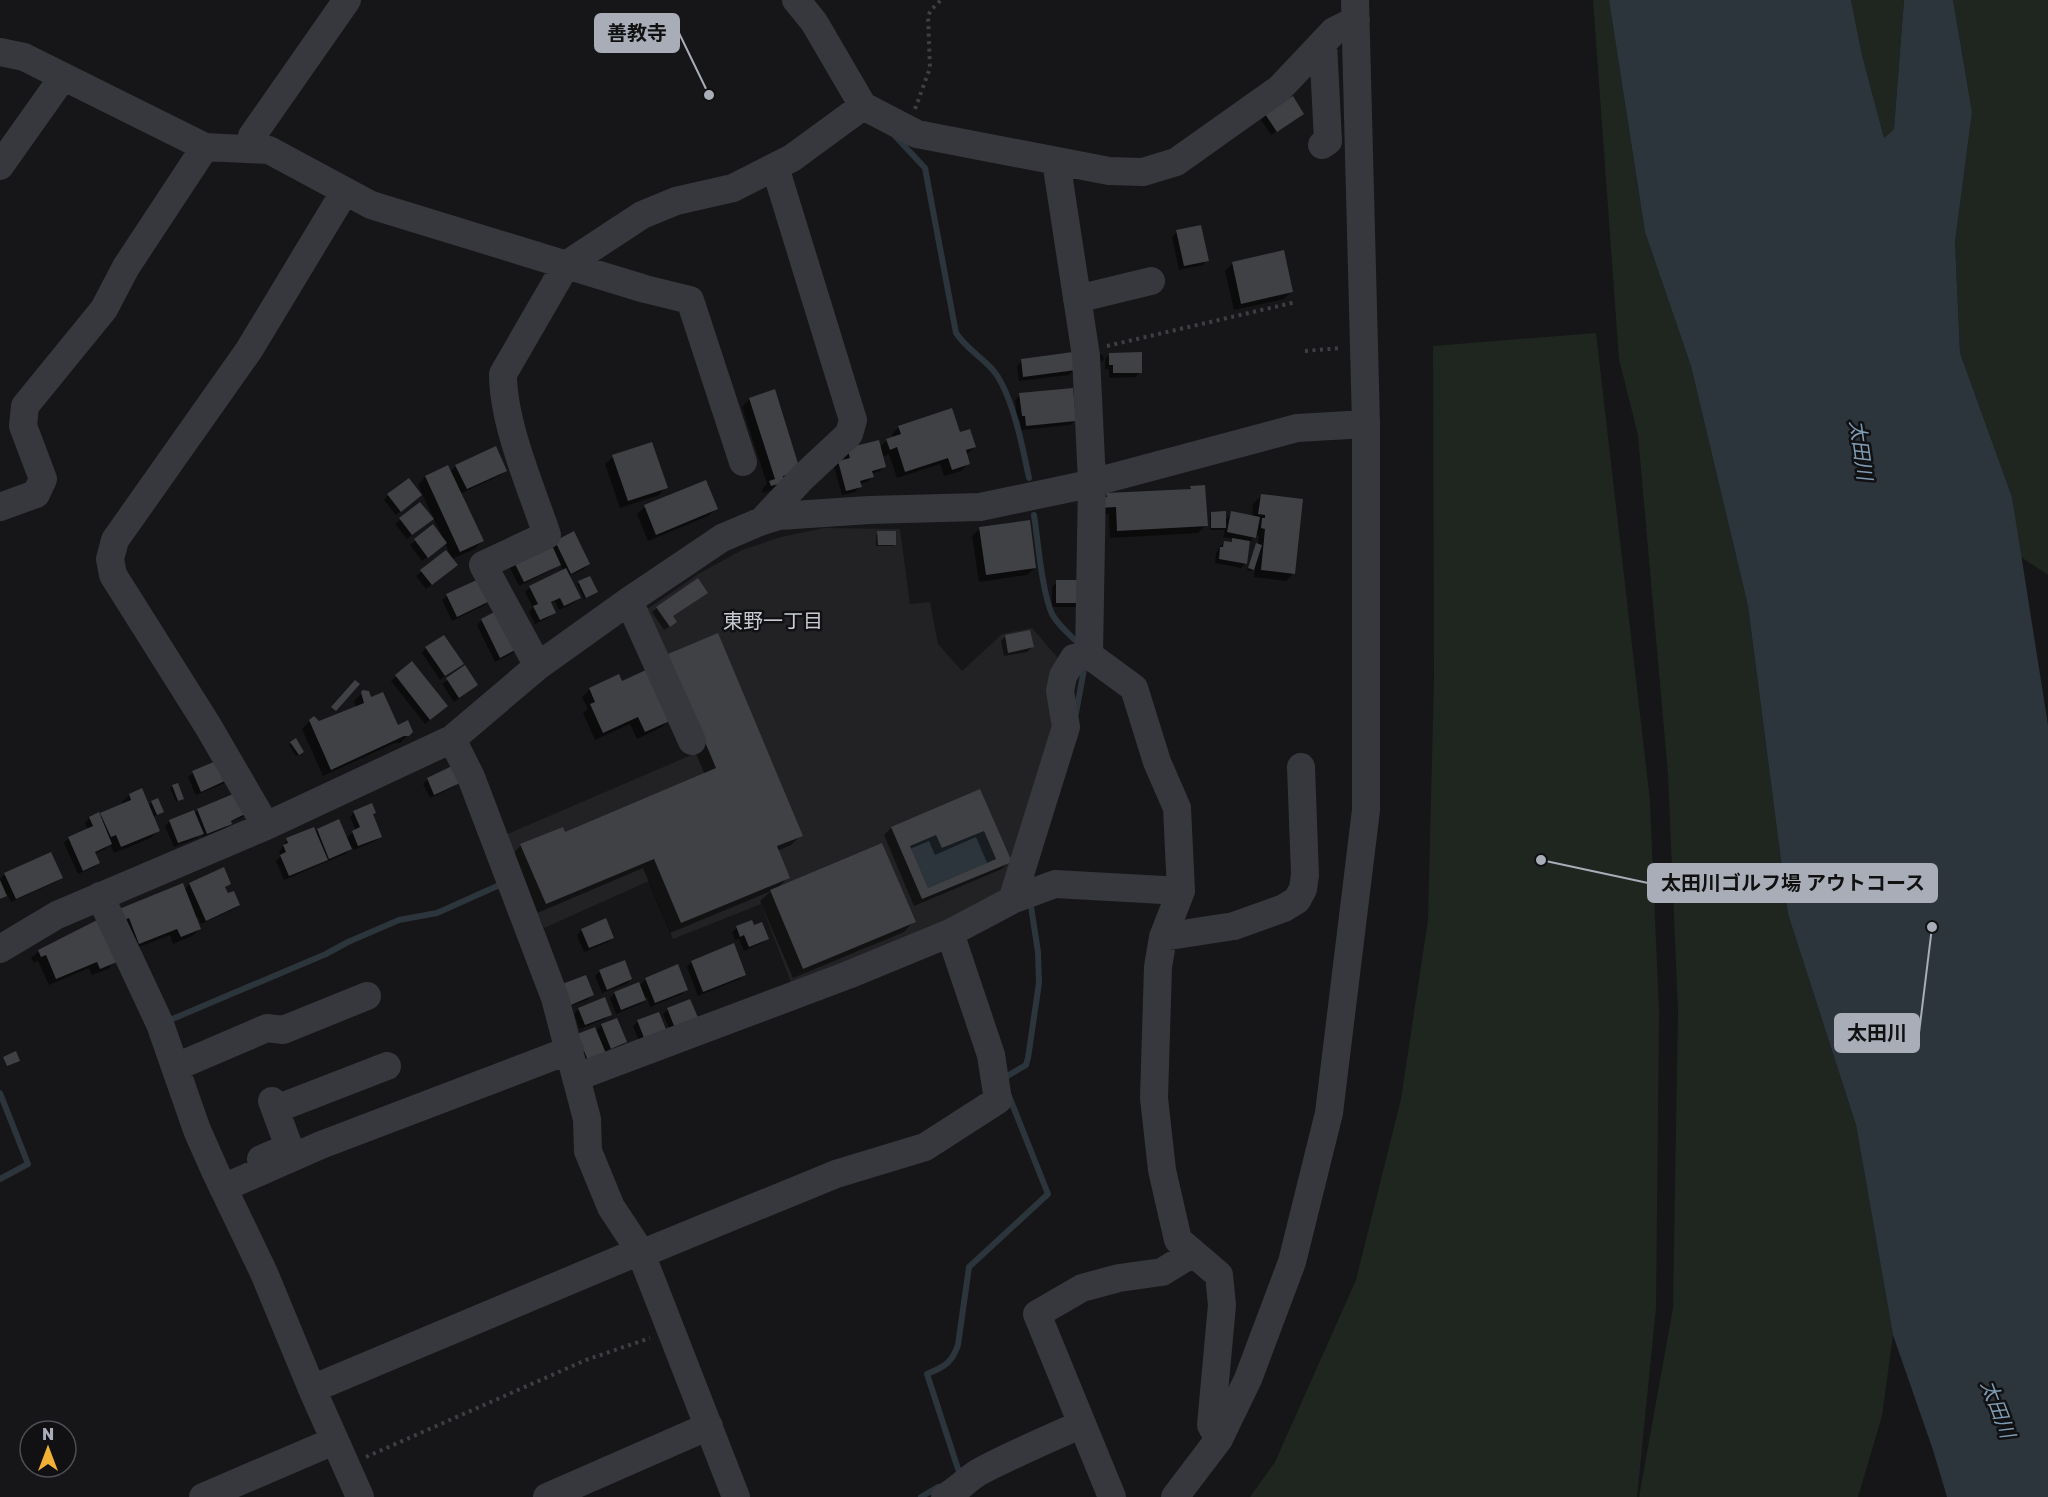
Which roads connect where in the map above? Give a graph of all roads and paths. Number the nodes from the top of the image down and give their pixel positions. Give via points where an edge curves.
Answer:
1 (347, 0) edge
2 (796, 0) edge
3 (941, 0) edge
4 (1355, 10) edge
5 (1323, 43) junction
6 (0, 52) edge
7 (63, 77) junction
8 (863, 106) junction
9 (908, 129) junction
10 (1322, 146) dead end
11 (205, 147) junction
12 (249, 149) junction
13 (1056, 161) junction
14 (0, 166) edge
15 (775, 167) junction
16 (345, 191) junction
17 (566, 265) junction
18 (1151, 281) dead end
19 (1077, 299) junction
20 (1296, 302) dead end
21 (1341, 348) dead end
22 (1086, 351) junction
23 (1305, 351) dead end
24 (1366, 424) junction
25 (743, 462) dead end
26 (1092, 482) junction
27 (0, 507) edge
28 (762, 521) junction
29 (628, 601) junction
30 (1089, 654) junction
31 (538, 666) junction
32 (452, 739) junction
33 (692, 741) dead end
34 (1301, 767) dead end
35 (266, 825) junction
36 (1181, 891) junction
37 (100, 896) junction
38 (1012, 900) junction
39 (950, 933) junction
40 (1164, 937) junction
41 (0, 949) edge
42 (367, 996) dead end
43 (573, 1064) junction
44 (176, 1067) junction
45 (373, 1072) dead end
46 (219, 1181) junction
47 (640, 1251) junction
48 (1193, 1253) junction
49 (651, 1337) dead end
50 (312, 1389) junction
51 (1082, 1424) junction
52 (709, 1426) junction
53 (1220, 1439) junction
54 (340, 1454) junction
55 (203, 1497) edge
56 (360, 1497) edge
57 (547, 1497) edge
58 (736, 1497) edge
59 (945, 1497) edge
60 (1112, 1497) edge
61 (1175, 1497) edge

1 - 12 street via 252,135
2 - 8 street via 814,22
3 - 9 path via 928,16 930,68
4 - 5 street
4 - 24 street
5 - 10 street via 1328,141
5 - 13 street via 1279,89 1176,162 1143,172 1109,171
6 - 7 street via 24,57
7 - 11 street
7 - 14 street
8 - 9 street
8 - 15 street
9 - 13 street
11 - 12 street
11 - 27 street via 126,267 104,309 25,406 23,426 43,479 36,494
12 - 16 street via 268,150
13 - 19 street
15 - 17 street via 733,188 676,201 642,215
15 - 28 street via 853,420 849,434
16 - 17 street via 371,205
16 - 35 street via 249,350 115,540 110,559 113,575
17 - 25 street via 690,300
17 - 31 street via 503,374 516,440 548,535 483,565
18 - 19 street
19 - 22 street
20 - 22 path
21 - 23 path
22 - 26 street
24 - 26 street via 1297,428
24 - 53 street via 1366,810 1329,1113 1292,1262 1248,1379
26 - 28 street via 981,507 869,510 779,516
26 - 30 street
28 - 29 street via 722,538
29 - 31 street
29 - 33 street
30 - 36 street via 1134,688 1157,762 1177,808
30 - 38 street via 1074,658 1063,676 1060,691 1066,727
31 - 32 street
32 - 35 street
32 - 43 street via 471,777 555,998
34 - 40 street via 1305,875 1297,900 1234,926
35 - 37 street
36 - 38 street via 1055,884
36 - 40 street
37 - 41 street via 57,915
37 - 44 street
38 - 39 street
39 - 43 street via 837,979
39 - 47 street via 992,1055 998,1100 924,1147 836,1174
40 - 48 street via 1158,967 1154,1098 1162,1170 1178,1240
42 - 44 street via 283,1030 267,1028
43 - 46 street
43 - 47 street via 587,1119 588,1151 611,1207
44 - 46 street
45 - 46 street via 274,1105 289,1147
46 - 50 street via 264,1273
47 - 50 street
47 - 52 street
48 - 51 street via 1162,1272 1082,1288 1037,1314
48 - 53 street via 1219,1275 1222,1305 1211,1425
49 - 54 path
50 - 54 street
51 - 59 street via 976,1474
51 - 60 street
52 - 57 street
52 - 58 street
53 - 61 street
54 - 55 street
54 - 56 street

